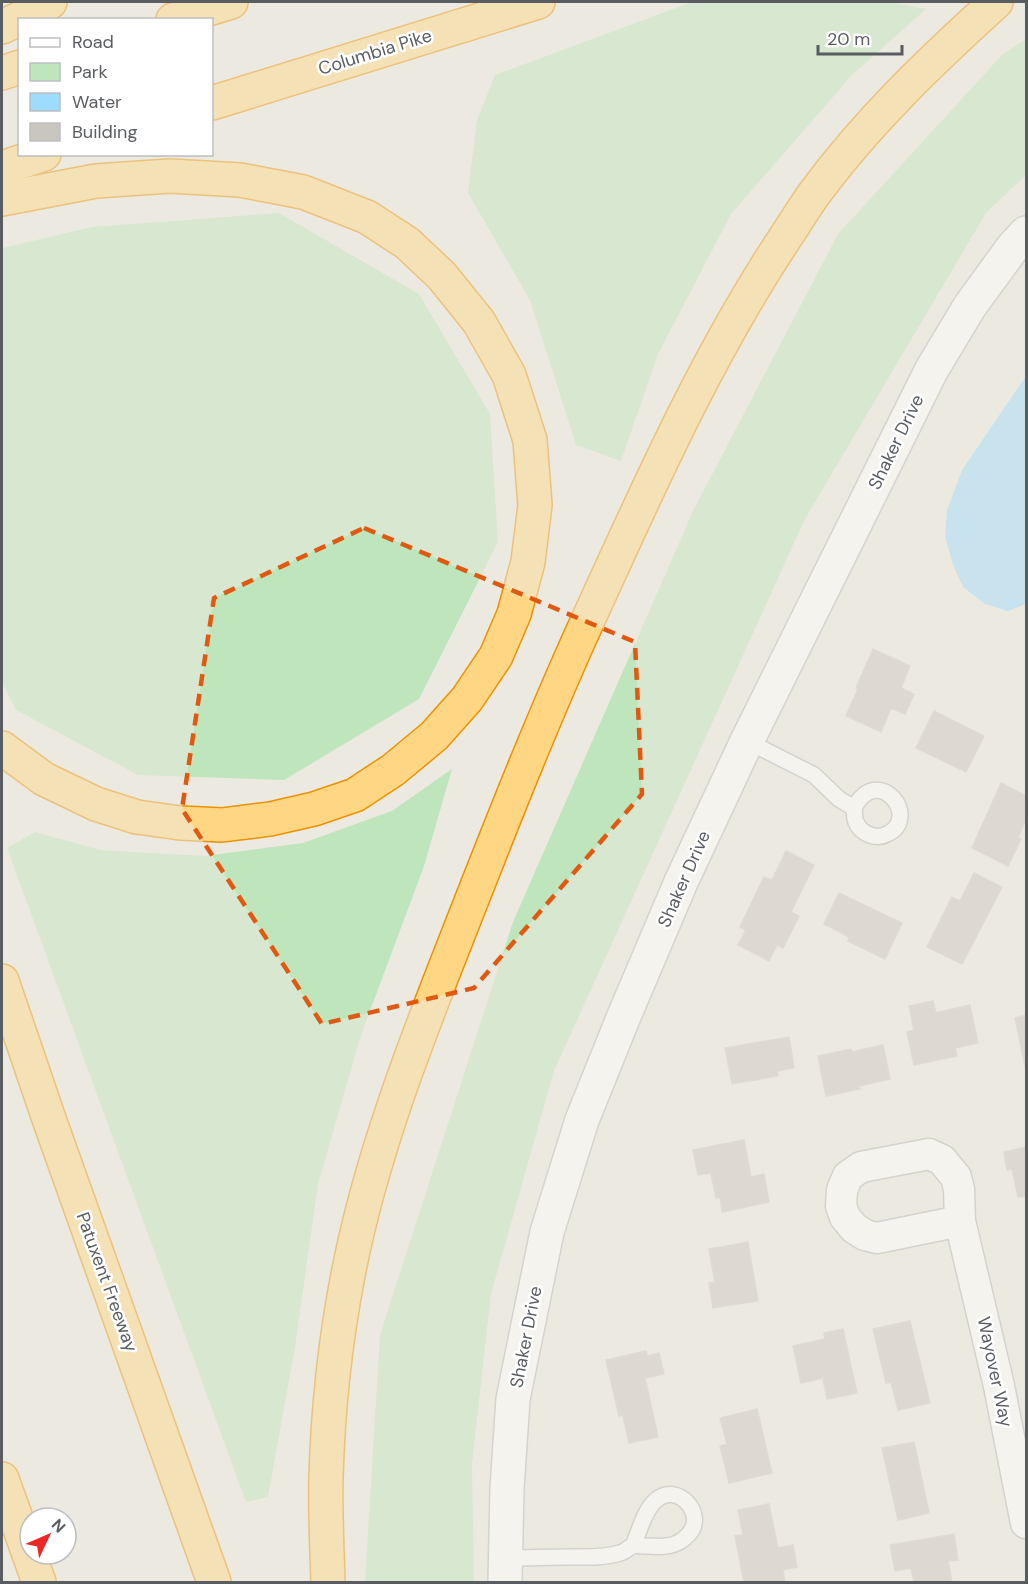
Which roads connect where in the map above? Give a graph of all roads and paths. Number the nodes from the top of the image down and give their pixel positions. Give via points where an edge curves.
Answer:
1 (50, 2) edge
2 (231, 2) edge
3 (538, 2) edge
4 (996, 2) edge
5 (21, 18) edge
6 (179, 18) edge
7 (18, 19) edge
8 (2, 27) edge
9 (18, 68) edge
10 (2, 73) edge
11 (213, 103) edge
12 (38, 156) edge
13 (2, 168) edge
14 (2, 199) edge
15 (1026, 233) edge
16 (747, 741) junction
17 (2, 748) edge
18 (854, 808) dead end
19 (2, 981) edge
20 (960, 1221) dead end
21 (2, 1479) edge
22 (1026, 1523) edge
23 (633, 1546) dead end
24 (505, 1570) edge
25 (39, 1582) edge
26 (214, 1582) edge
27 (328, 1582) edge

1 - 5 highway
2 - 6 highway
3 - 11 highway, Columbia Pike
4 - 27 highway via 931,61 870,125 814,194 765,268 720,344 579,638 433,999 368,1188 348,1274 333,1369 326,1480
7 - 8 highway
9 - 10 highway
12 - 13 highway
14 - 17 highway via 96,181 193,177 240,180 303,192 367,217 407,243 433,267 480,322 509,375 530,440 535,505 528,562 514,614 496,656 467,699 434,736 355,795 270,819 222,825 180,823 137,817 96,804 44,780
15 - 16 street, Shaker Drive via 970,306 932,369
16 - 18 lane via 814,775
16 - 24 street, Shaker Drive via 624,1016 582,1120 547,1232 513,1400
19 - 26 highway, Patuxent Freeway
20 - 22 street, Wayover Way
21 - 25 highway
23 - 24 lane via 600,1557

